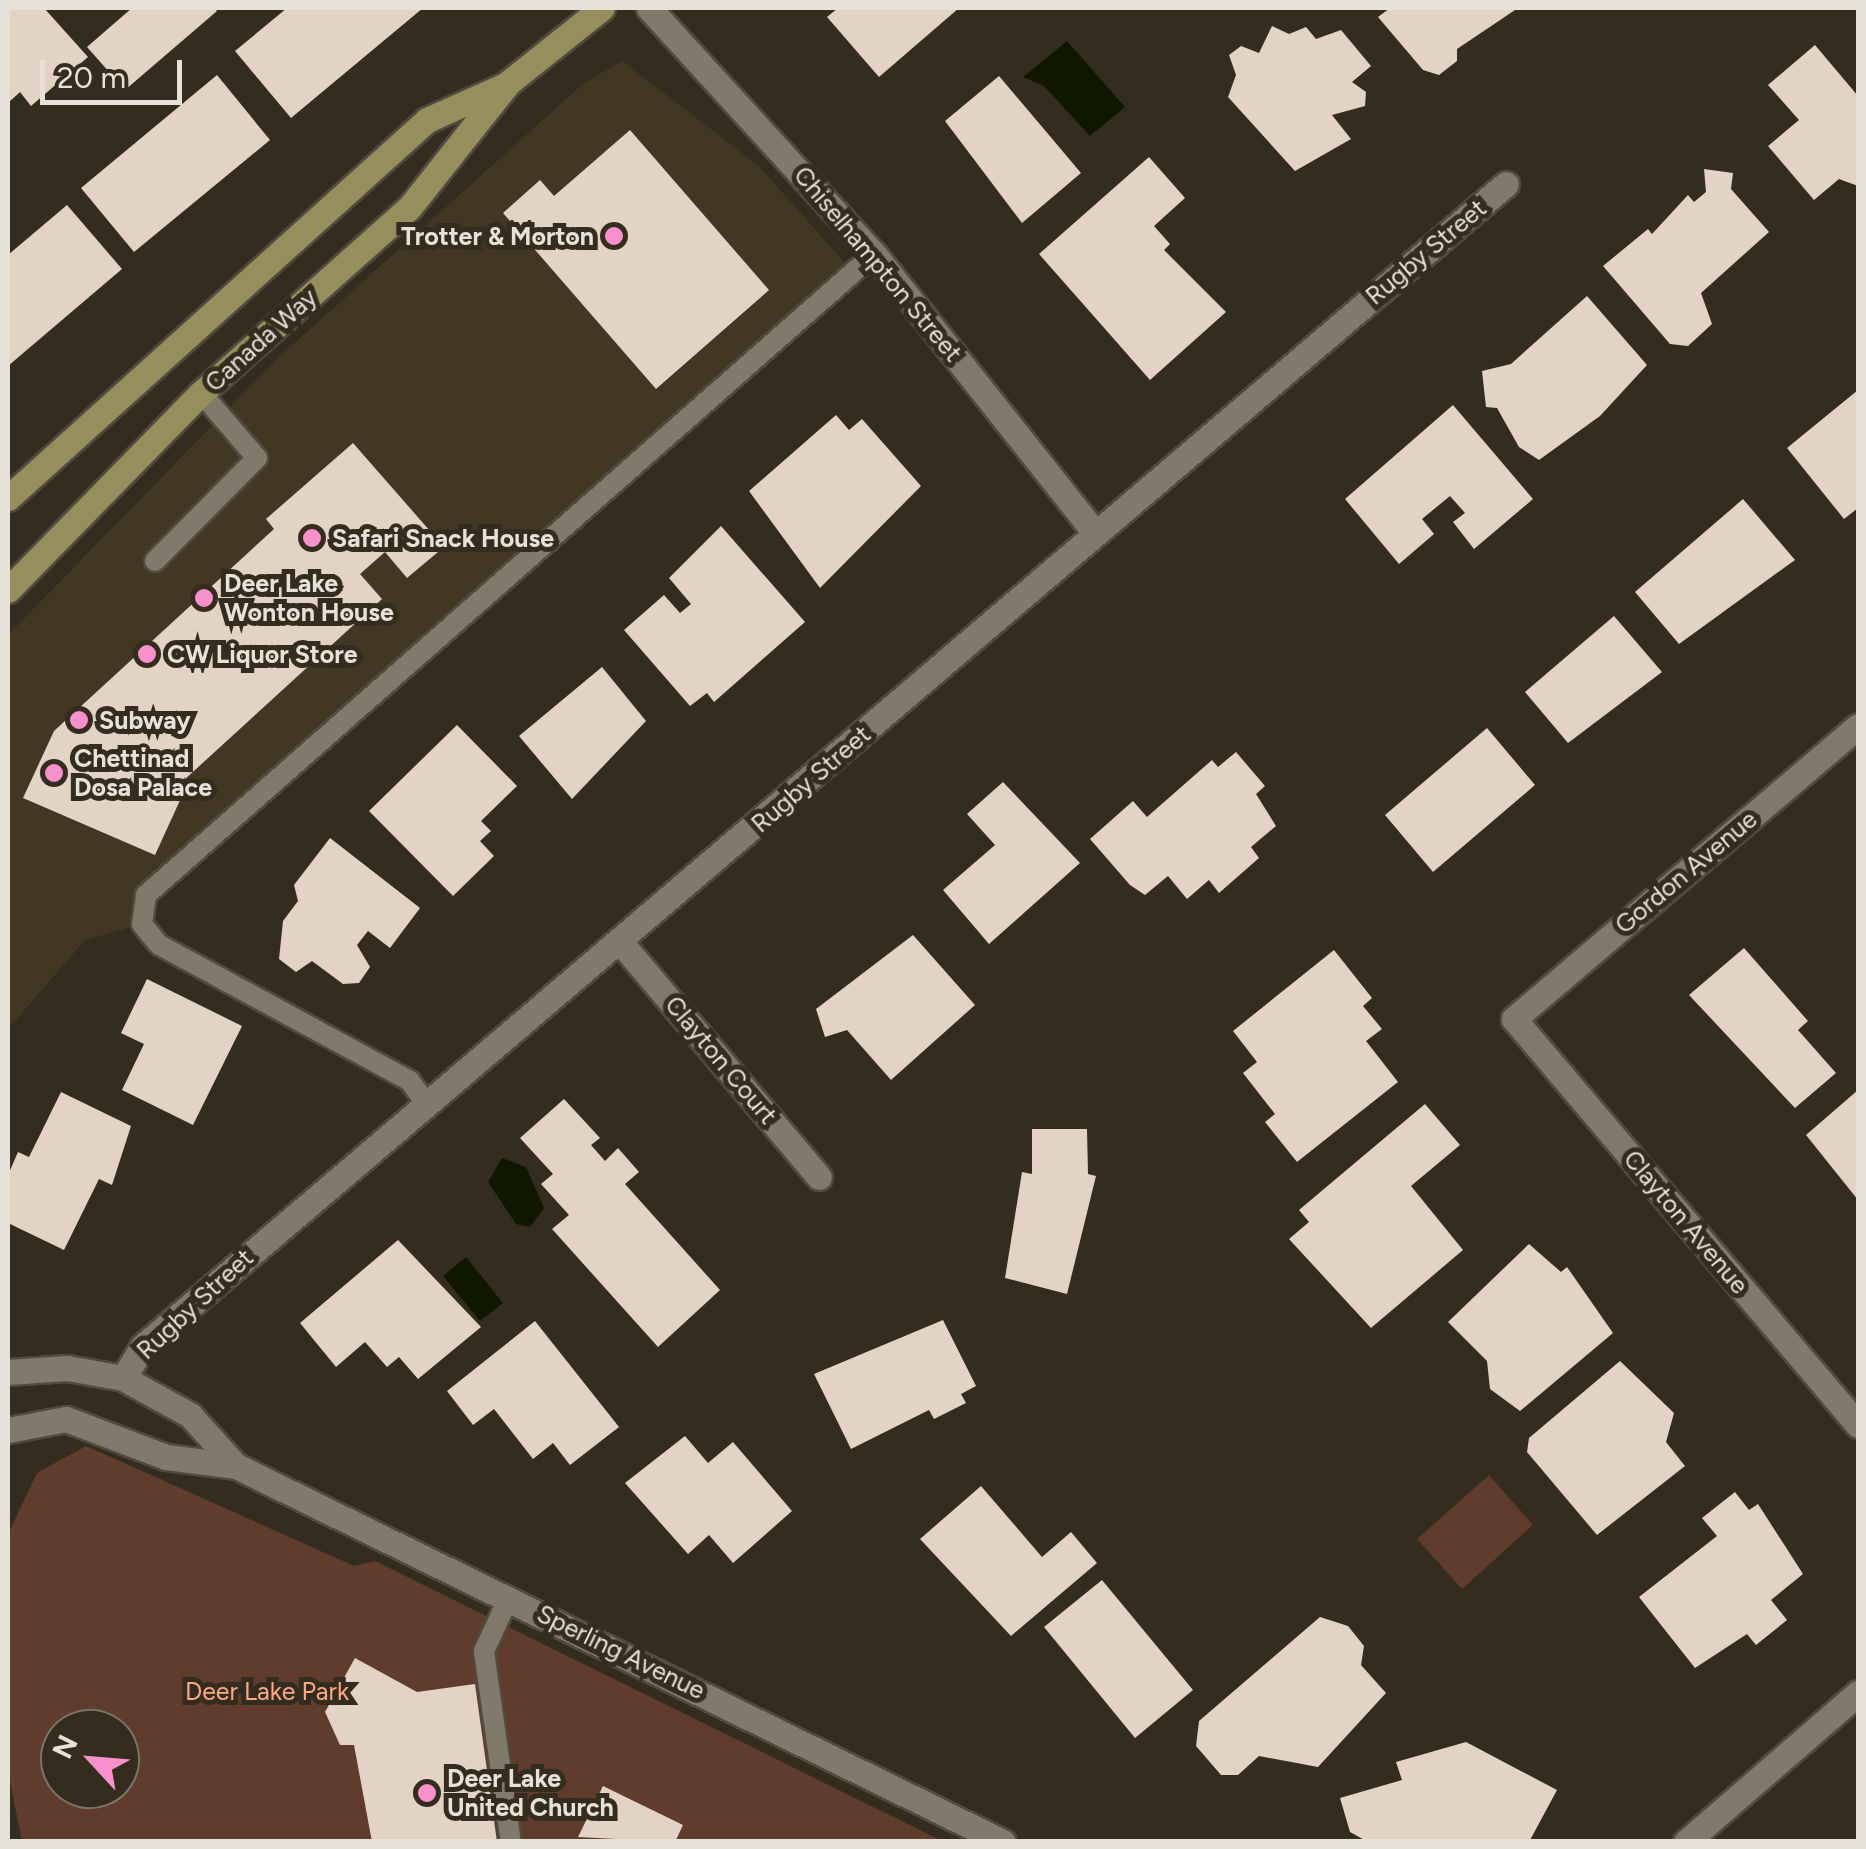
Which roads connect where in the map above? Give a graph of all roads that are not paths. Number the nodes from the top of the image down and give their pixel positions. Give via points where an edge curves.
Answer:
1 (602, 8) edge
2 (649, 8) edge
3 (508, 84) junction
4 (1506, 184) dead end
5 (874, 254) junction
6 (201, 393) junction
7 (8, 498) edge
8 (1094, 532) junction
9 (155, 561) dead end
10 (8, 590) edge
11 (1858, 726) edge
12 (622, 944) junction
13 (1514, 1019) joint
14 (425, 1102) junction
15 (819, 1177) dead end
16 (8, 1372) edge
17 (123, 1378) junction
18 (1858, 1425) edge
19 (8, 1430) edge
20 (236, 1466) junction
21 (509, 1597) junction
22 (1858, 1693) edge
23 (510, 1842) edge
24 (1003, 1842) edge
25 (1686, 1842) edge

1 - 3 main road, Canada Way
2 - 5 street, Chiselhampton Street
3 - 6 main road, Canada Way via 410,208
3 - 7 main road, Canada Way via 428,120
4 - 8 street, Rugby Street
5 - 8 street, Chiselhampton Street
5 - 14 lane via 146,895 142,924 159,945 410,1080
6 - 9 lane via 256,458
6 - 10 main road, Canada Way
8 - 12 street, Rugby Street
11 - 13 street, Gordon Avenue
12 - 14 street, Rugby Street
12 - 15 street, Clayton Court
13 - 18 street, Clayton Avenue
14 - 17 street, Rugby Street via 143,1346
16 - 17 street, Sperling Avenue via 67,1368
17 - 20 street, Sperling Avenue via 190,1415
19 - 20 street, Sperling Avenue via 66,1419 166,1457
20 - 21 street, Sperling Avenue
21 - 23 lane via 484,1651
21 - 24 street, Sperling Avenue
22 - 25 street

